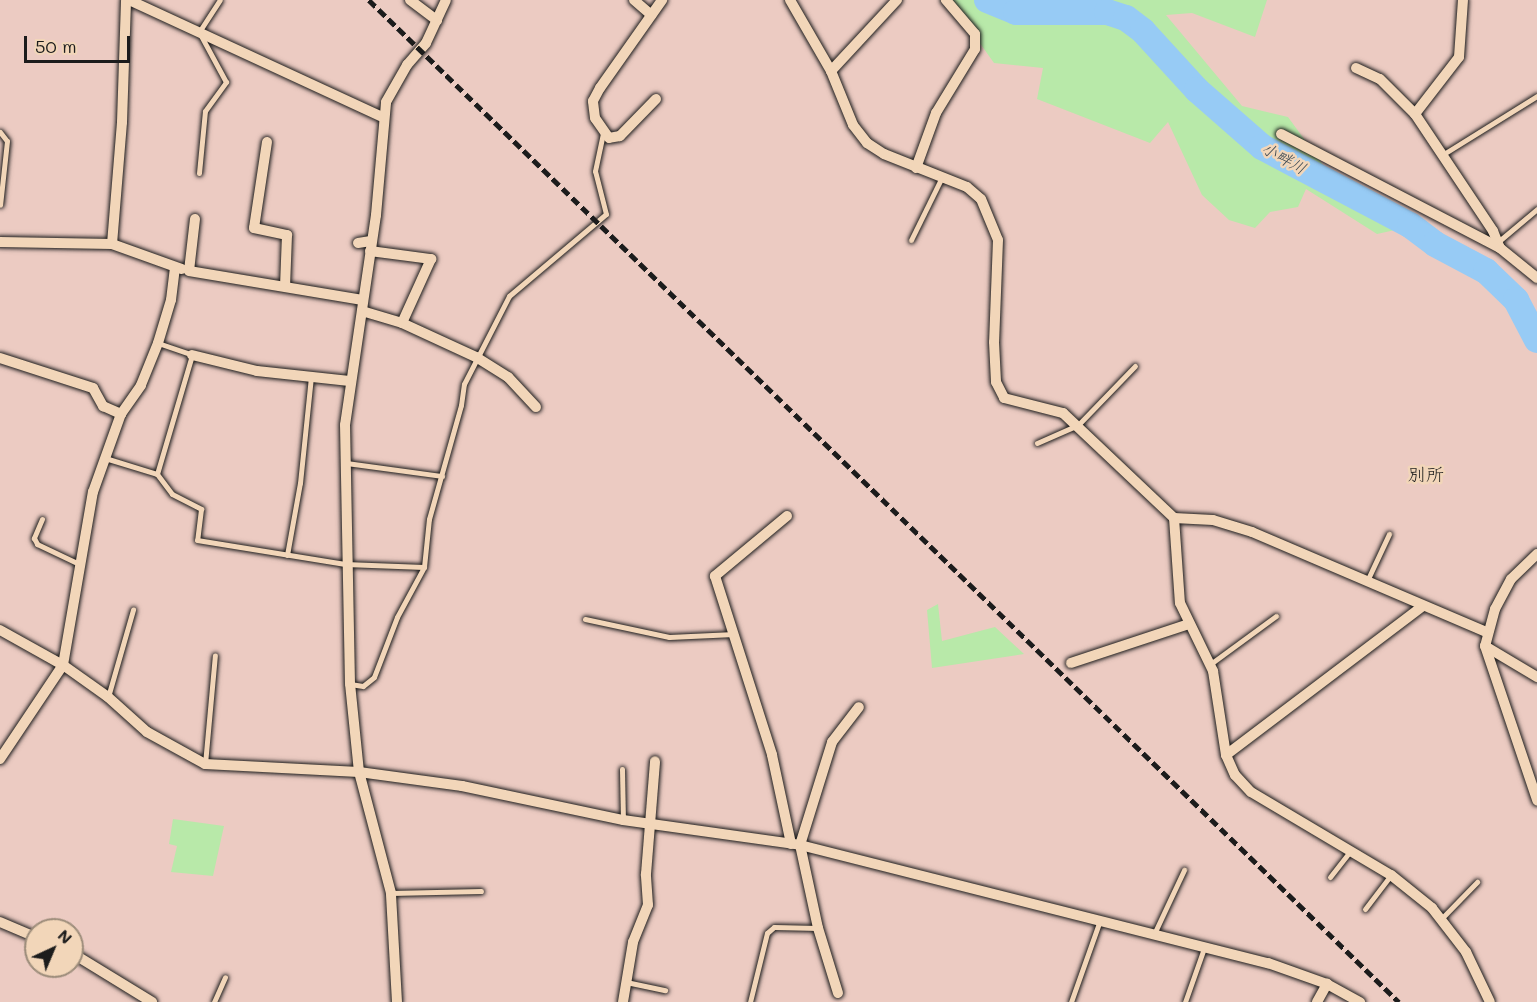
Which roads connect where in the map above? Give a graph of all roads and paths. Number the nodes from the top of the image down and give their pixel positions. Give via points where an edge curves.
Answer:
1 (220, 0) edge
2 (410, 0) edge
3 (446, 0) edge
4 (634, 0) edge
5 (662, 0) edge
6 (790, 0) edge
7 (897, 0) edge
8 (946, 0) edge
9 (1463, 0) edge
10 (133, 1) edge
11 (651, 15) junction
12 (437, 21) junction
13 (198, 32) junction
14 (1356, 68) dead end
15 (831, 71) junction
16 (1537, 96) edge
17 (656, 99) dead end
18 (1415, 114) junction
19 (382, 117) junction
20 (0, 132) edge
21 (603, 132) junction
22 (1281, 134) dead end
23 (267, 142) dead end
24 (1442, 155) junction
25 (916, 168) junction
26 (199, 173) dead end
27 (942, 177) junction
28 (0, 205) edge
29 (1537, 208) edge
30 (195, 219) dead end
31 (911, 240) dead end
32 (0, 242) edge
33 (358, 243) dead end
34 (112, 244) junction
35 (1499, 244) junction
36 (370, 246) junction
37 (175, 268) junction
38 (189, 271) junction
39 (1537, 278) edge
40 (285, 286) junction
41 (362, 305) junction
42 (402, 323) junction
43 (158, 343) junction
44 (192, 355) junction
45 (476, 357) junction
46 (0, 358) edge
47 (1135, 366) dead end
48 (311, 377) junction
49 (349, 381) junction
50 (536, 407) dead end
51 (121, 414) junction
52 (1078, 425) junction
53 (1037, 443) dead end
54 (105, 458) junction
55 (346, 463) junction
56 (157, 474) junction
57 (442, 476) junction
58 (787, 516) dead end
59 (1174, 518) junction
60 (42, 519) dead end
61 (1389, 534) dead end
62 (287, 555) junction
63 (1535, 558) edge
64 (345, 564) junction
65 (81, 565) junction
66 (424, 567) junction
67 (1367, 582) junction
68 (1422, 607) junction
69 (133, 610) dead end
70 (1276, 616) dead end
71 (585, 619) dead end
72 (1189, 624) junction
73 (0, 630) edge
74 (1487, 632) junction
75 (737, 634) junction
76 (1485, 646) junction
77 (214, 655) dead end
78 (1071, 663) dead end
79 (1209, 664) junction
80 (63, 665) junction
81 (1537, 677) edge
82 (350, 684) junction
83 (108, 697) junction
84 (859, 707) dead end
85 (1226, 755) junction
86 (0, 759) edge
87 (655, 761) dead end
88 (205, 764) junction
89 (622, 769) dead end
90 (359, 772) junction
91 (1536, 796) edge
92 (622, 820) junction
93 (652, 824) junction
94 (796, 844) junction
95 (1352, 849) junction
96 (1184, 870) dead end
97 (1391, 875) junction
98 (1330, 877) dead end
99 (1477, 882) dead end
100 (481, 891) dead end
101 (391, 893) junction
102 (1365, 909) dead end
103 (1442, 919) junction
104 (0, 922) edge
105 (1099, 923) junction
106 (818, 928) junction
107 (24, 932) edge
108 (1154, 937) junction
109 (1204, 948) junction
110 (84, 960) edge
111 (225, 977) dead end
112 (625, 982) junction
113 (1327, 984) junction
114 (665, 990) dead end
115 (838, 993) dead end
116 (152, 1002) edge
117 (214, 1002) edge
118 (397, 1002) edge
119 (623, 1002) edge
120 (750, 1002) edge
121 (1071, 1002) edge
122 (1185, 1002) edge
123 (1317, 1002) edge
124 (1360, 1002) edge
125 (1490, 1002) edge

1 - 13 lane
2 - 12 street
3 - 12 street
4 - 11 street
5 - 11 street
6 - 15 street
7 - 15 street
8 - 25 street via 975,34 975,49 936,113
9 - 18 street via 1459,57
10 - 13 street
10 - 34 street
11 - 21 street via 593,102
12 - 19 street via 394,86
13 - 19 street
13 - 26 lane via 226,82 205,111
14 - 18 street via 1380,79
15 - 25 street via 853,125 867,143
16 - 24 lane
17 - 21 street via 620,136 609,138
18 - 24 street
19 - 36 street
20 - 28 lane via 7,141
21 - 45 lane via 596,171 606,214 509,296
22 - 35 street
23 - 40 street via 254,228 286,235
24 - 35 street
25 - 27 street
27 - 31 lane
27 - 52 street via 967,187 981,199 998,240 994,342 996,382 1004,398 1063,412
29 - 35 lane
30 - 38 street
32 - 34 street
33 - 36 street
34 - 37 street
35 - 39 street
36 - 41 street
36 - 42 street via 431,259
37 - 38 street
37 - 43 street via 171,300
38 - 40 street via 238,282
40 - 41 street
41 - 42 street
41 - 49 street
42 - 45 street
43 - 44 lane
43 - 51 street via 141,385
44 - 48 street via 257,371
44 - 56 lane
45 - 50 street via 508,377
45 - 57 lane via 464,384
46 - 51 street via 93,388 103,406
47 - 52 lane
48 - 49 street
48 - 62 lane via 300,483
49 - 55 street
51 - 54 street
52 - 53 lane
52 - 59 street
54 - 56 lane
54 - 65 street via 93,492
55 - 57 lane
55 - 64 street
56 - 62 lane via 172,494 201,509 197,540
57 - 66 lane via 429,519
58 - 75 street via 715,576
59 - 67 street via 1213,520 1252,532
59 - 72 street via 1178,590
60 - 65 lane via 34,538 37,544
61 - 67 lane
62 - 64 lane
63 - 74 street via 1511,579
64 - 66 lane
64 - 82 street
65 - 80 street
66 - 82 lane via 397,617 374,677 363,686
67 - 68 street
68 - 74 street
68 - 85 street
69 - 83 lane
70 - 79 lane
71 - 75 lane via 669,637
72 - 78 street
72 - 79 street
73 - 80 street
74 - 76 street
75 - 94 street
76 - 81 street
76 - 91 street
77 - 88 lane
79 - 85 street via 1217,684
80 - 83 street
80 - 86 street
82 - 90 street
83 - 88 street via 147,732
84 - 94 street via 832,742
85 - 95 street via 1235,775 1251,792
87 - 93 street
88 - 90 street
89 - 92 lane
90 - 92 street via 462,786
90 - 101 street
92 - 93 street
93 - 94 street
93 - 112 street via 646,874 648,905 633,942
94 - 105 street
94 - 106 street
95 - 97 street
95 - 98 lane
96 - 108 lane
97 - 102 lane
97 - 103 street
99 - 103 lane
100 - 101 lane
101 - 118 street
103 - 125 street via 1466,952
104 - 107 street
105 - 108 street
105 - 121 lane
106 - 115 street
106 - 120 lane via 774,927 766,933
108 - 109 street
109 - 113 street via 1268,963
109 - 122 lane
110 - 116 street
111 - 117 lane
112 - 114 lane
112 - 119 street
113 - 123 street
113 - 124 street

